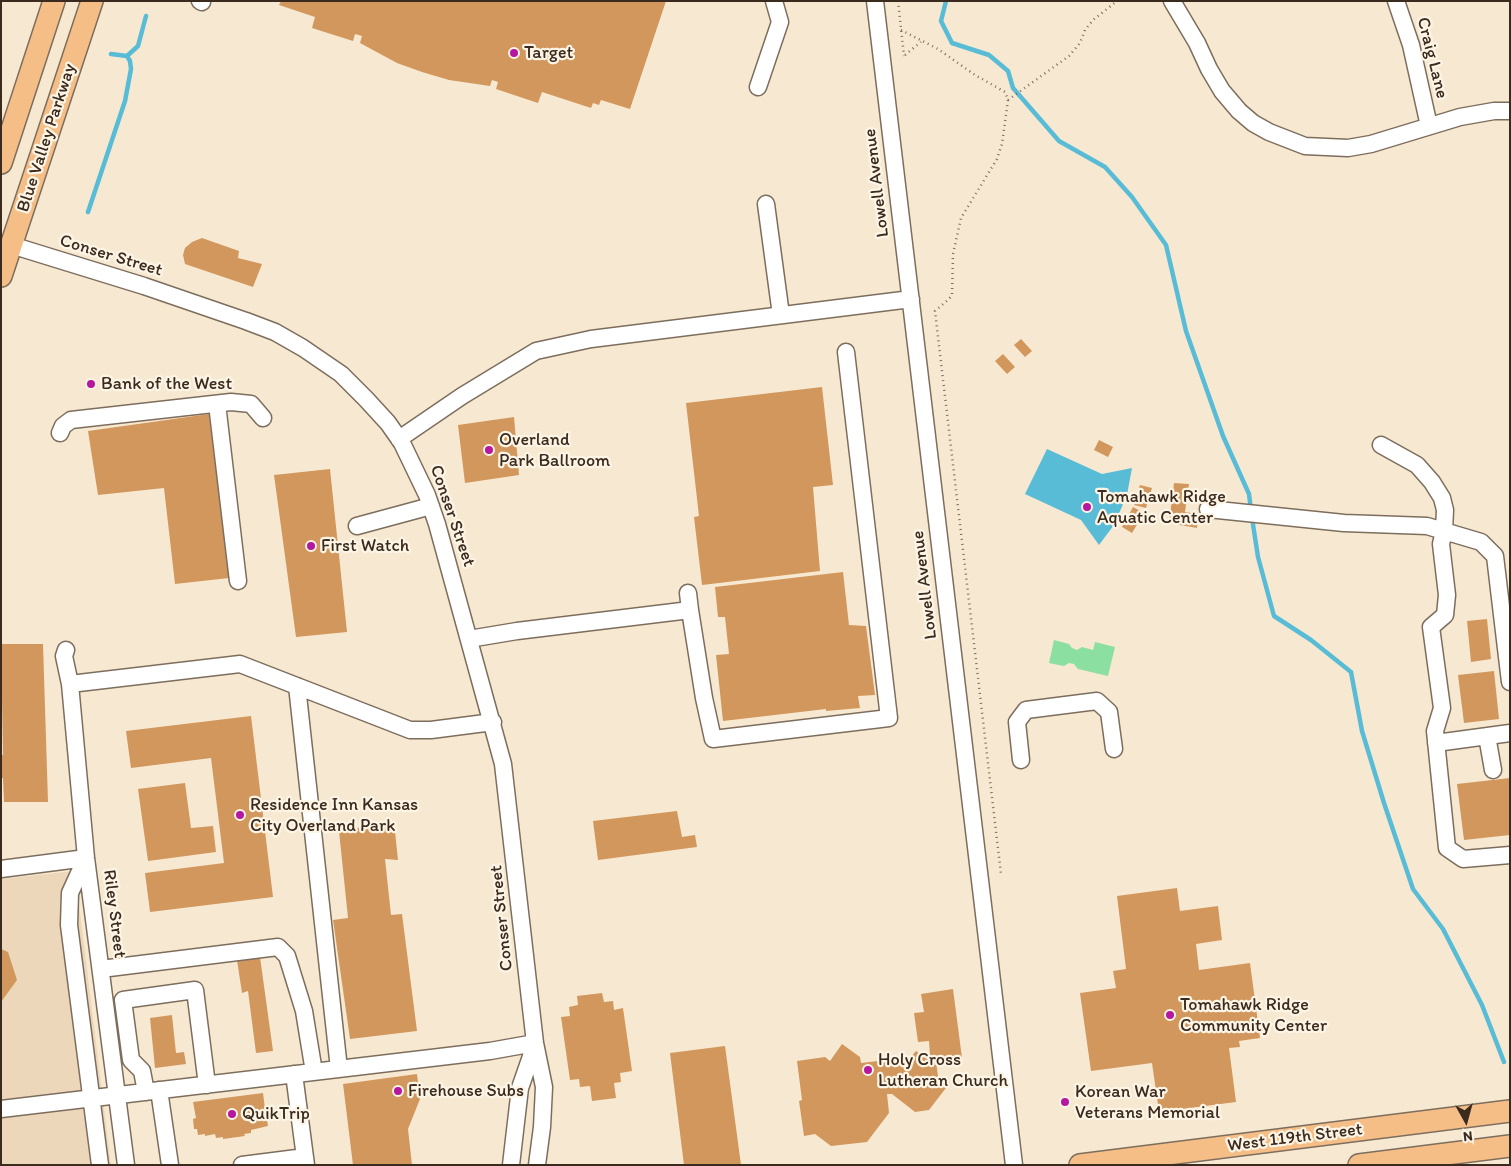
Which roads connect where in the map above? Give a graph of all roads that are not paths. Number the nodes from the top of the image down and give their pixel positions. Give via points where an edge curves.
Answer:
1 (54, 1) edge
2 (92, 1) edge
3 (774, 1) edge
4 (875, 1) edge
5 (1172, 1) edge
6 (1396, 1) edge
7 (758, 87) dead end
8 (1510, 111) edge
9 (1428, 126) junction
10 (1, 163) edge
11 (766, 204) dead end
12 (6, 244) edge
13 (1, 276) edge
14 (911, 299) junction
15 (781, 315) junction
16 (846, 352) dead end
17 (217, 404) junction
18 (263, 418) dead end
19 (60, 433) dead end
20 (399, 439) junction
21 (1381, 445) dead end
22 (431, 506) junction
23 (1208, 509) dead end
24 (357, 526) dead end
25 (1444, 531) junction
26 (238, 581) dead end
27 (688, 593) dead end
28 (690, 610) junction
29 (468, 638) junction
30 (66, 650) dead end
31 (1510, 682) edge
32 (70, 684) junction
33 (297, 686) junction
34 (492, 722) junction
35 (1510, 733) edge
36 (1487, 736) junction
37 (1436, 743) junction
38 (1114, 749) dead end
39 (1021, 760) dead end
40 (1493, 770) dead end
41 (1510, 855) edge
42 (86, 858) junction
43 (1, 869) edge
44 (101, 969) junction
45 (536, 1043) junction
46 (339, 1069) junction
47 (314, 1072) junction
48 (294, 1074) junction
49 (207, 1085) junction
50 (152, 1091) junction
51 (117, 1096) junction
52 (91, 1099) junction
53 (1, 1109) edge
54 (1510, 1111) edge
55 (1510, 1146) edge
56 (305, 1161) edge
57 (100, 1165) edge
58 (126, 1165) edge
59 (170, 1165) edge
60 (242, 1165) edge
61 (511, 1165) edge
62 (536, 1165) edge
63 (1014, 1165) edge
64 (1080, 1165) edge
65 (1359, 1165) edge

1 - 10 main road, Blue Valley Parkway
2 - 12 main road, Blue Valley Parkway
3 - 7 street via 780,22
4 - 14 street, Lowell Avenue
5 - 9 street via 1222,91 1239,111 1268,132 1305,146 1348,148
6 - 9 street, Craig Lane via 1411,45
8 - 9 street via 1474,114
11 - 15 street
12 - 13 main road, Blue Valley Parkway
12 - 20 street, Conser Street via 144,286 275,332 341,374
14 - 15 street
14 - 63 street, Lowell Avenue
15 - 20 street via 591,339 536,351
16 - 28 street via 889,718 713,739
17 - 18 street via 251,404
17 - 19 street via 71,420
17 - 26 street
20 - 22 street, Conser Street
21 - 25 street via 1417,465 1432,482 1445,510
22 - 24 street
22 - 29 street, Conser Street
23 - 25 street via 1344,523 1427,526
25 - 31 street via 1481,542 1495,556
25 - 37 street via 1441,544 1447,595 1445,615 1431,626 1442,708 1435,731
27 - 28 street
28 - 29 street
29 - 34 street, Conser Street
30 - 32 street via 64,656
32 - 33 street via 240,664
32 - 42 street
33 - 34 street via 410,730
33 - 46 street
34 - 45 street, Conser Street via 509,804
35 - 36 street
36 - 37 street
36 - 40 street
37 - 41 street via 1447,848 1463,859
38 - 39 street via 1109,712 1097,701 1026,710 1017,722
42 - 43 street
42 - 44 street, Riley Street
42 - 52 street, Riley Street via 70,893 69,925
44 - 47 street via 278,947 287,956 304,1011
44 - 51 street, Riley Street
45 - 46 street
45 - 61 street, Conser Street via 520,1088
45 - 62 street, Conser Street via 544,1088
46 - 47 street
47 - 48 street
48 - 49 street
48 - 56 street
49 - 50 street
49 - 50 street via 195,990 123,1000 131,1060 142,1071
50 - 51 street
50 - 59 street
51 - 52 street
51 - 58 street, Riley Street
52 - 53 street
52 - 57 street, Riley Street
54 - 64 main road, West 119th Street
55 - 65 main road, West 119th Street
56 - 60 street

